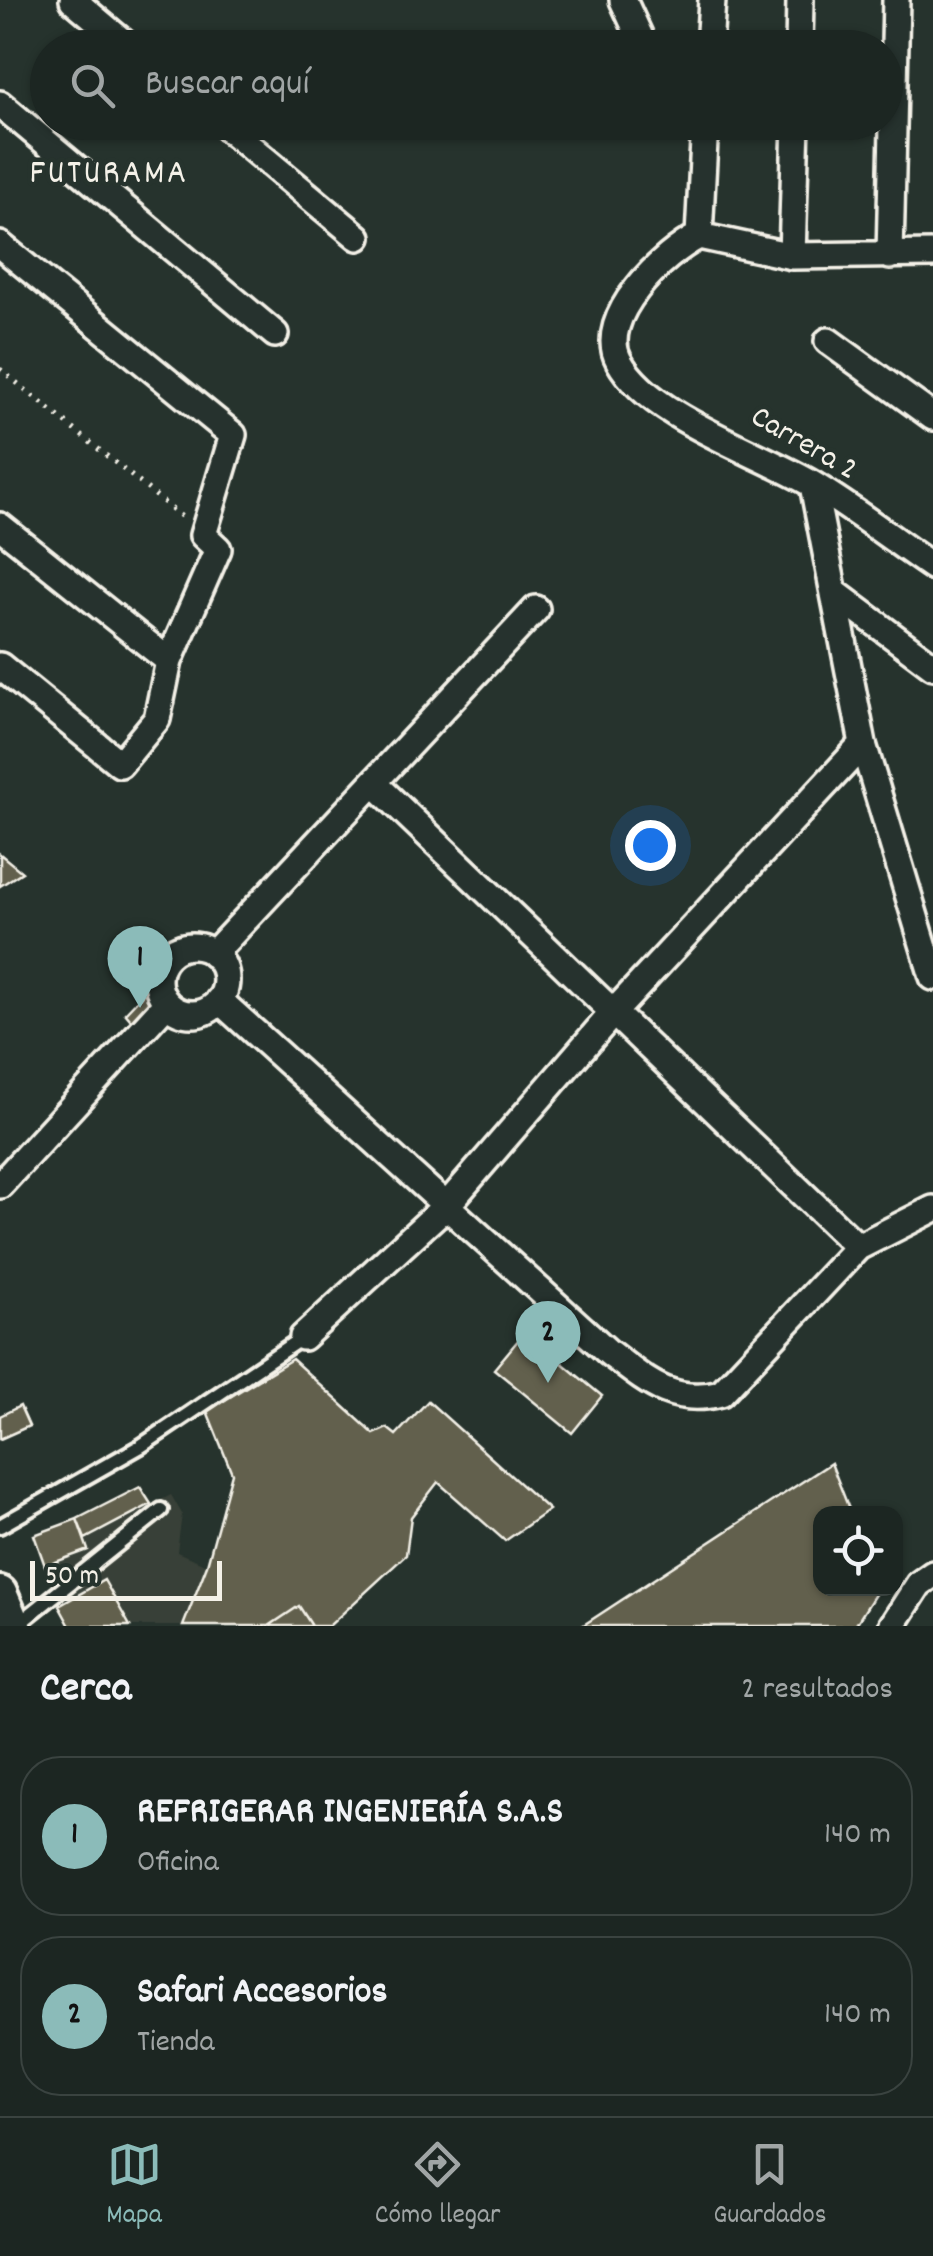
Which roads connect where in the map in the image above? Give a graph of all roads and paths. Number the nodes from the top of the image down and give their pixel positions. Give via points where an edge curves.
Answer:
1 (72, 0) edge
2 (624, 0) edge
3 (712, 0) edge
4 (800, 0) edge
5 (896, 0) edge
6 (108, 30) edge
7 (637, 30) edge
8 (710, 30) edge
9 (799, 30) edge
10 (895, 30) edge
11 (0, 104) edge
12 (30, 129) edge
13 (43, 140) edge
14 (241, 140) edge
15 (704, 140) edge
16 (795, 140) edge
17 (893, 140) edge
18 (699, 236) junction
19 (358, 238) dead end
20 (0, 245) edge
21 (933, 254) edge
22 (792, 256) junction
23 (890, 256) junction
24 (275, 334) dead end
25 (828, 341) dead end
26 (0, 369) edge
27 (933, 417) edge
28 (813, 484) junction
29 (0, 526) edge
30 (204, 535) junction
31 (933, 567) edge
32 (834, 592) junction
33 (536, 609) dead end
34 (168, 662) junction
35 (0, 666) edge
36 (933, 666) edge
37 (863, 744) junction
38 (375, 784) junction
39 (925, 920) edge
40 (213, 954) junction
41 (933, 978) edge
42 (219, 1000) junction
43 (166, 1002) junction
44 (612, 1014) junction
45 (0, 1185) edge
46 (448, 1204) junction
47 (933, 1209) edge
48 (858, 1247) junction
49 (303, 1337) joint
50 (161, 1510) dead end
51 (0, 1526) edge
52 (926, 1579) edge
53 (0, 1593) edge
54 (15, 1626) edge
55 (892, 1626) edge

1 - 6 street
2 - 7 street
3 - 8 street
4 - 9 street
5 - 10 street
11 - 12 street
13 - 24 street
14 - 19 street
15 - 18 street
16 - 22 street
17 - 23 street
18 - 22 street
18 - 28 street, Carrera 2 via 652,267 616,326 617,358 637,384 672,410
20 - 30 street via 233,434
21 - 23 street
22 - 23 street
25 - 27 street
26 - 30 path
28 - 31 street, Carrera 2
28 - 32 street
29 - 34 street
30 - 34 street via 218,550
32 - 36 street
32 - 37 street
33 - 38 street
34 - 35 street via 157,720 120,764
37 - 39 street
37 - 44 street
38 - 40 street
38 - 44 street
39 - 41 street
40 - 42 street via 224,971
40 - 43 street via 192,946 164,961 158,982
42 - 43 street via 200,1013
42 - 46 street
43 - 45 street
44 - 46 street
44 - 48 street
46 - 48 street via 608,1352 644,1379 696,1399 721,1393 744,1372
46 - 49 street
47 - 48 street
49 - 51 lane via 141,1446
50 - 54 lane
52 - 55 street
53 - 54 main road

